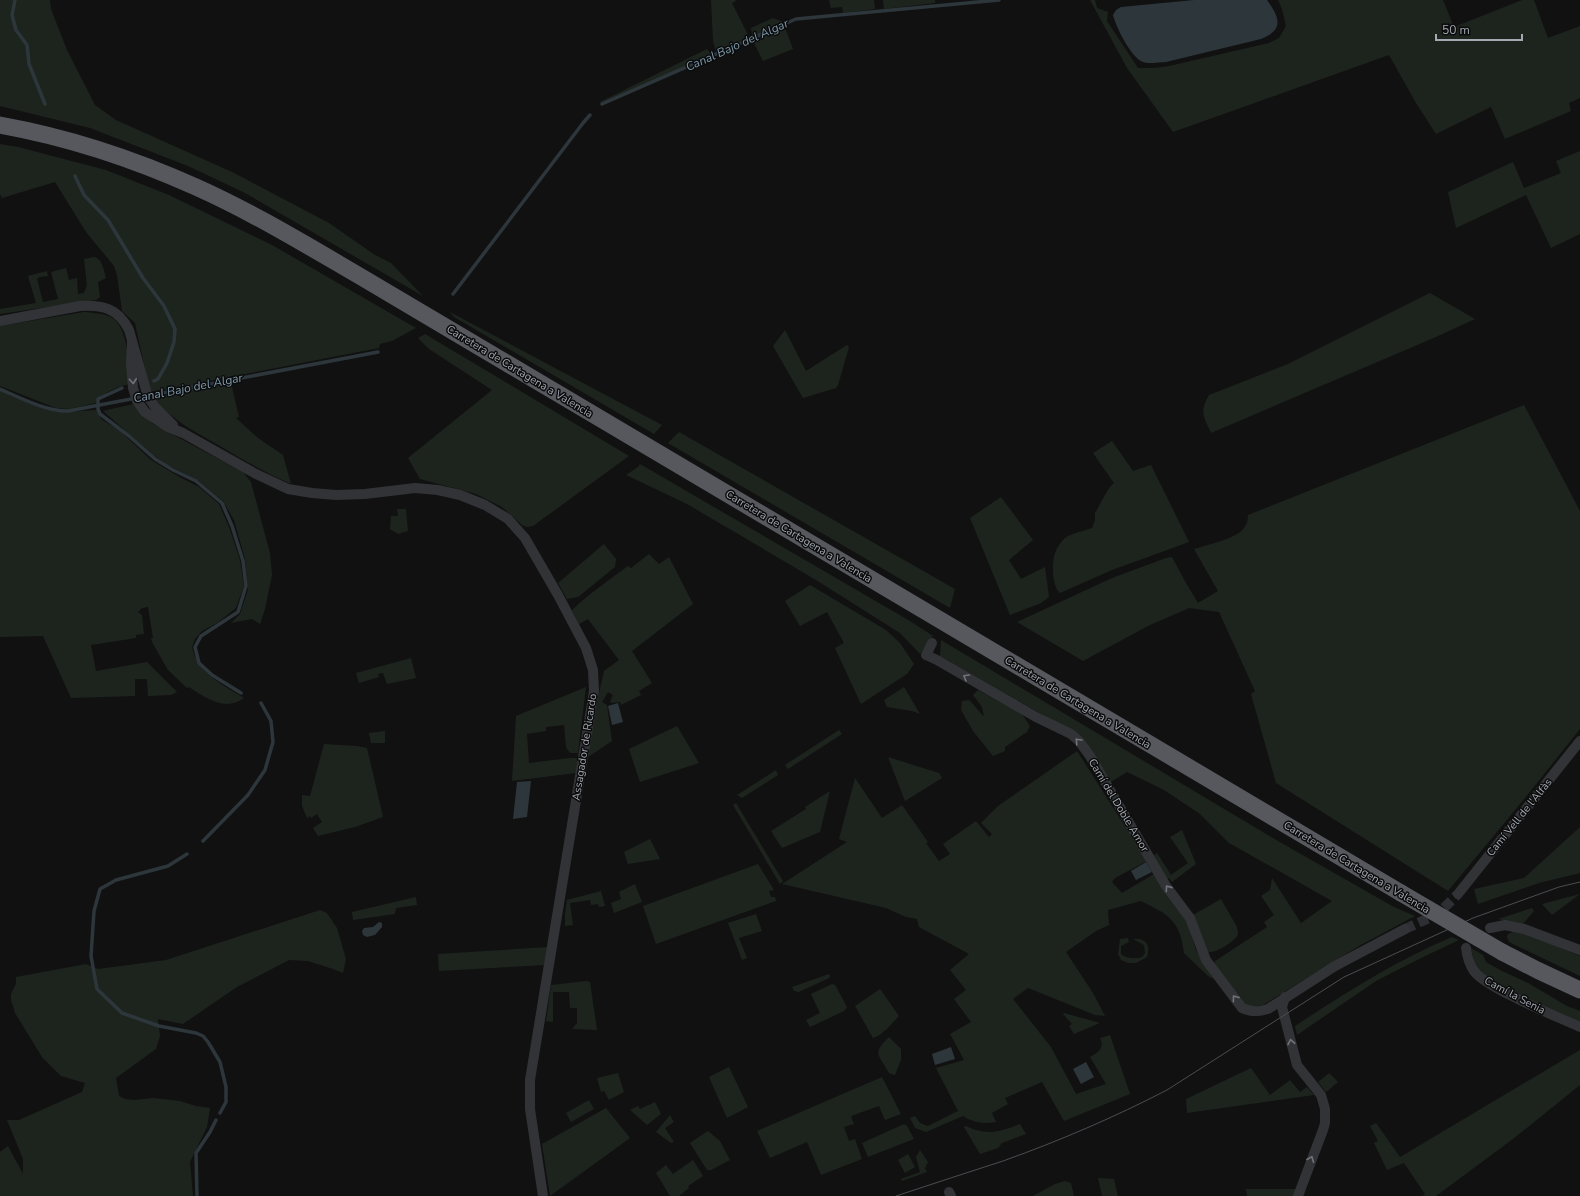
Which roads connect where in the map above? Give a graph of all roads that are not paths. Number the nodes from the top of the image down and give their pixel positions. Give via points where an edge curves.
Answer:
1 (0, 125) edge
2 (0, 321) edge
3 (932, 643) dead end
4 (1580, 741) edge
5 (1458, 894) tunnel mouth
6 (1490, 928) dead end
7 (1405, 929) tunnel mouth
8 (1466, 948) dead end
9 (1580, 950) edge
10 (1580, 990) edge
11 (1285, 997) junction
12 (1268, 1009) junction
13 (1284, 1016) junction
14 (1580, 1027) edge
15 (543, 1196) edge
16 (1298, 1196) edge

1 - 10 highway, Carretera de Cartagena a Valencia, bridge via 76,143 134,162 196,187 258,218 1502,952
2 - 15 street, Assagador de Ricardo via 80,306 111,310 124,320 129,330 148,397 155,407 184,433 256,474 288,489 312,493 379,493 415,488 460,495 485,505 508,519 526,538 586,648 593,670 594,692 530,1080 530,1109
12 -> 3 street, Camí del Doble Amor via 1260,1012 1242,1008 1206,960 1190,918 1166,886 1079,741 1071,734 926,655
4 - 5 street, Camí Vell de l'Alfàs
6 - 9 street via 1505,925 1524,929
7 - 11 street via 1335,966
8 - 14 street, Camí la Senia via 1474,972 1492,985
11 - 12 street
11 - 13 street via 1282,1007
12 - 13 street via 1277,1010
16 -> 13 street via 1325,1124 1325,1109 1321,1095 1296,1065

